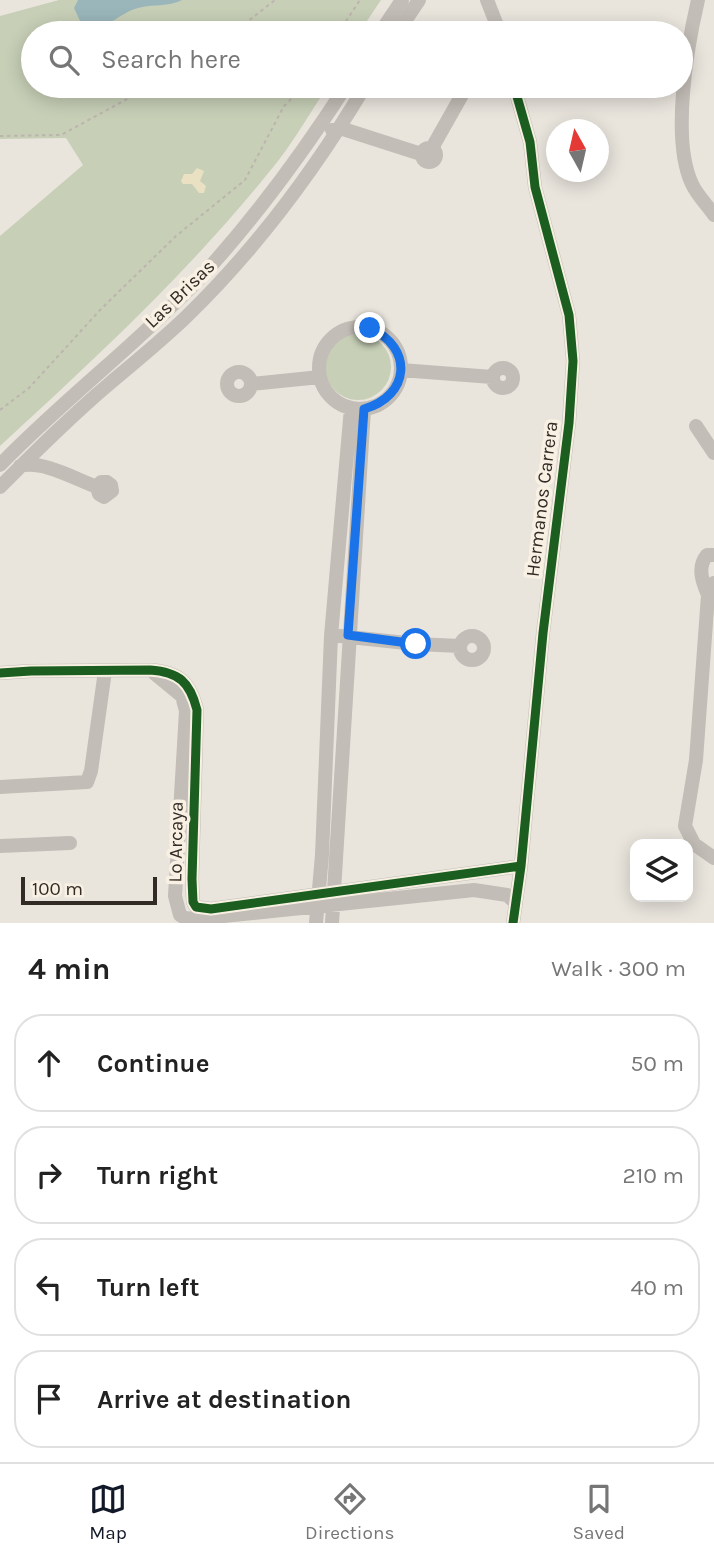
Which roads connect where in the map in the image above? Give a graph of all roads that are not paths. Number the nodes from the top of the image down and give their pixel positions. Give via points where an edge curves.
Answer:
1 (402, 0) edge
2 (419, 0) edge
3 (487, 0) edge
4 (698, 0) edge
5 (388, 21) edge
6 (405, 21) edge
7 (495, 21) edge
8 (693, 26) edge
9 (338, 98) edge
10 (358, 98) edge
11 (460, 98) edge
12 (517, 98) edge
13 (684, 98) edge
14 (325, 119) junction
15 (340, 128) junction
16 (714, 215) edge
17 (401, 370) junction
18 (320, 377) junction
19 (492, 377) dead end
20 (251, 384) dead end
21 (357, 408) junction
22 (696, 426) dead end
23 (12, 452) junction
24 (714, 453) edge
25 (23, 464) junction
26 (0, 465) edge
27 (0, 487) edge
28 (97, 487) dead end
29 (714, 555) edge
30 (711, 589) edge
31 (348, 635) junction
32 (331, 636) junction
33 (460, 646) dead end
34 (105, 670) junction
35 (150, 670) junction
36 (0, 673) edge
37 (0, 787) edge
38 (70, 843) dead end
39 (0, 846) edge
40 (714, 859) edge
41 (521, 866) junction
42 (428, 880) junction
43 (428, 895) junction
44 (326, 899) junction
45 (516, 904) junction
46 (196, 907) junction
47 (175, 919) edge
48 (316, 923) edge
49 (332, 923) edge
50 (513, 923) edge

1 - 5 street
2 - 6 street
3 - 7 street
4 - 8 street
9 - 14 street, Las Brisas
10 - 15 street, Las Brisas
11 - 15 street via 427,151
12 - 41 street, Hermanos Carrera via 530,142 534,187 567,309 573,361
13 - 16 street via 683,149 692,183
14 - 15 street via 338,119
14 - 23 street, Las Brisas via 261,208 198,280
15 - 25 street, Las Brisas via 236,265 185,318
17 - 18 street via 399,356 383,334 356,327 331,339 323,350
17 - 19 street
17 - 21 street via 390,397 378,405
18 - 20 street
18 - 21 street via 337,402
21 - 31 street
21 - 32 street
22 - 24 street
23 - 25 street via 23,452
23 - 26 street, Las Brisas
25 - 27 street, Las Brisas
25 - 28 street
29 - 30 street via 707,555 702,563 702,581
30 - 40 street via 696,760 685,826 694,844
31 - 32 street
31 - 33 street
31 - 44 street
32 - 44 street
34 - 35 street, Lo Arcaya
34 - 36 street, Lo Arcaya
34 - 37 street via 87,782
35 - 46 street, Lo Arcaya via 182,679 193,693 197,710 192,879
35 - 47 street, Lo Arcaya via 182,696 186,711
38 - 39 street
41 - 42 street, Lo Arcaya
41 - 45 street, Hermanos Carrera
42 - 43 street
42 - 44 street, Lo Arcaya
43 - 44 street, Lo Arcaya
43 - 45 street, Lo Arcaya via 496,892
44 - 46 street, Lo Arcaya
44 - 47 street, Lo Arcaya
44 - 48 street
44 - 49 street
45 - 50 street, Hermanos Carrera
46 - 47 street

